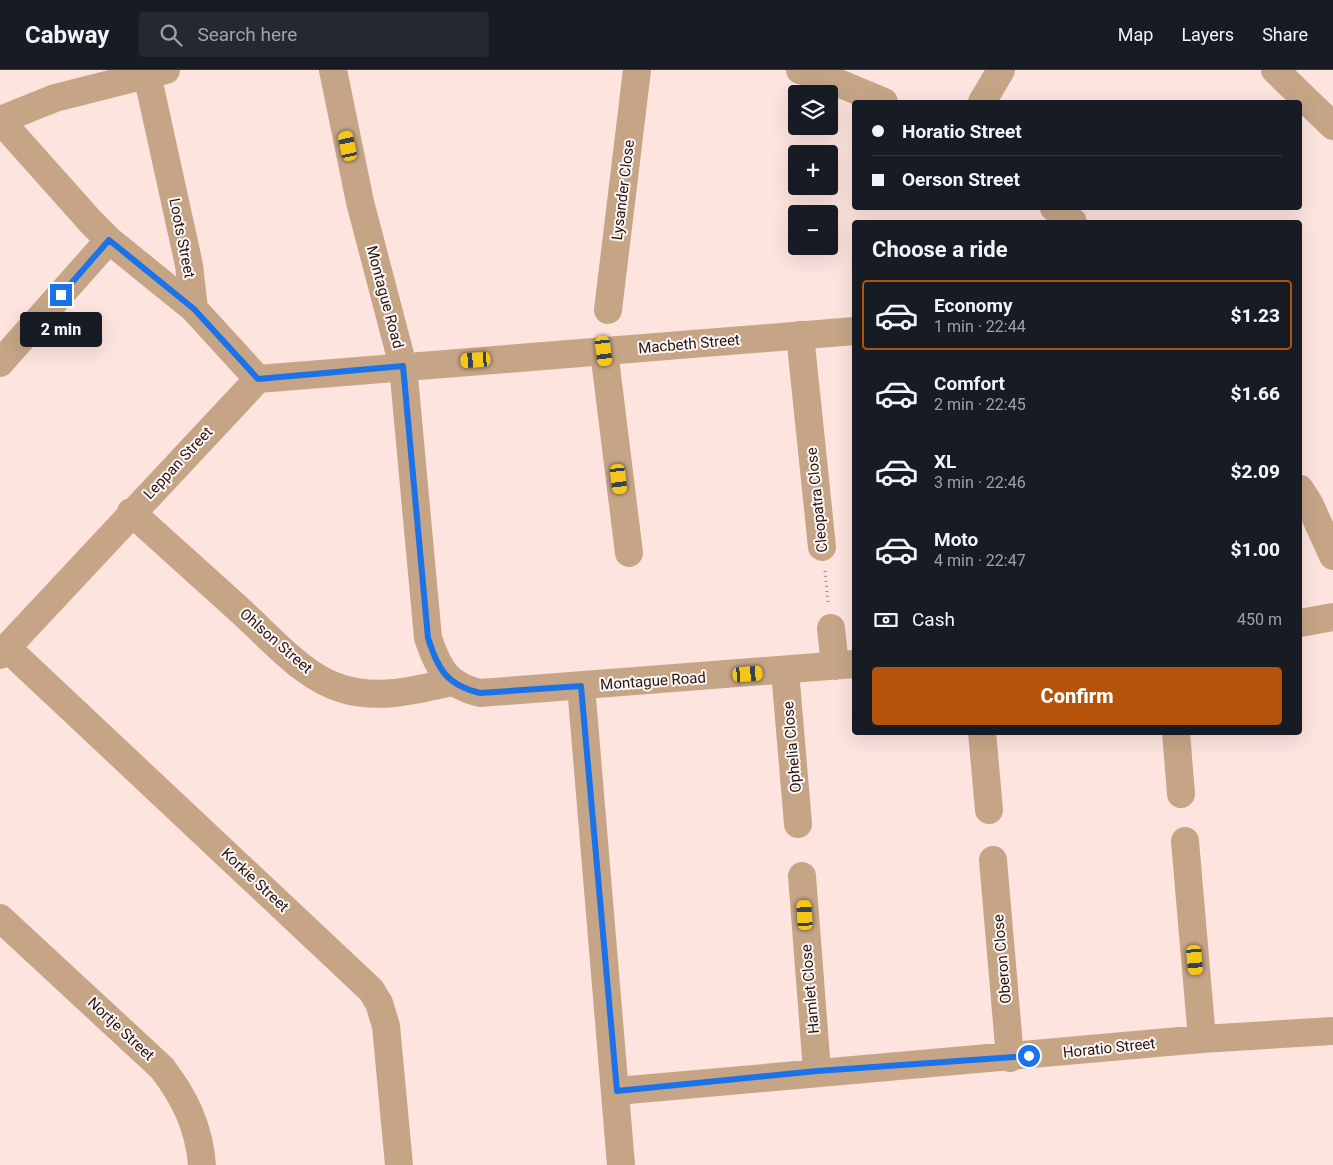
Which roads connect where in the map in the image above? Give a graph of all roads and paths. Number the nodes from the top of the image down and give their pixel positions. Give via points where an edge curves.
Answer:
1 (333, 70) edge
2 (637, 70) edge
3 (800, 70) edge
4 (1001, 70) edge
5 (1275, 70) edge
6 (156, 72) edge
7 (879, 100) edge
8 (983, 100) edge
9 (0, 120) edge
10 (1333, 126) edge
11 (1057, 210) edge
12 (1070, 220) edge
13 (109, 240) junction
14 (194, 309) junction
15 (608, 310) dead end
16 (852, 331) edge
17 (800, 335) junction
18 (604, 351) junction
19 (0, 363) edge
20 (403, 366) junction
21 (258, 379) junction
22 (1302, 492) edge
23 (131, 512) junction
24 (822, 547) joint
25 (628, 553) dead end
26 (1333, 556) edge
27 (1333, 617) edge
28 (1302, 623) edge
29 (831, 628) joint
30 (4, 652) edge
31 (845, 665) edge
32 (785, 671) junction
33 (452, 682) junction
34 (581, 686) junction
35 (982, 735) edge
36 (1176, 735) edge
37 (1181, 794) dead end
38 (989, 810) dead end
39 (798, 824) dead end
40 (1185, 841) dead end
41 (993, 860) dead end
42 (802, 876) dead end
43 (0, 918) edge
44 (1333, 1031) edge
45 (1202, 1039) junction
46 (1010, 1058) junction
47 (817, 1071) junction
48 (617, 1091) junction
49 (202, 1165) edge
50 (398, 1165) edge
51 (622, 1165) edge

1 - 20 street, Montague Road via 360,202
2 - 15 street, Lysander Close
3 - 7 street
4 - 8 street
5 - 10 street
6 - 9 street via 55,98
6 - 14 street, Loots Street
9 - 13 street
11 - 12 street
13 - 14 street
13 - 19 street
14 - 21 street
16 - 17 street, Macbeth Street
17 - 18 street, Macbeth Street
17 - 24 street, Cleopatra Close
18 - 20 street, Macbeth Street
18 - 25 street
20 - 21 street
20 - 33 street, Montague Road via 428,638 441,670
21 - 23 street, Leppan Street
22 - 26 street
23 - 30 street, Leppan Street
23 - 33 street, Ohlson Street via 313,674 342,689 366,694 407,692
24 - 29 path, Cleopatra Close
27 - 28 street
29 - 31 street
30 - 50 street, Korkie Street via 371,990 386,1026
31 - 32 street, Montague Road
32 - 34 street, Montague Road
32 - 39 street, Ophelia Close
33 - 34 street, Montague Road via 465,690 480,693
34 - 48 street
35 - 38 street
36 - 37 street
40 - 45 street
41 - 46 street, Oberon Close
42 - 47 street, Hamlet Close
43 - 49 street, Nortje Street via 162,1068 191,1115 200,1141
44 - 45 street, Horatio Street
45 - 46 street, Horatio Street
46 - 47 street, Horatio Street
47 - 48 street, Horatio Street
48 - 51 street

